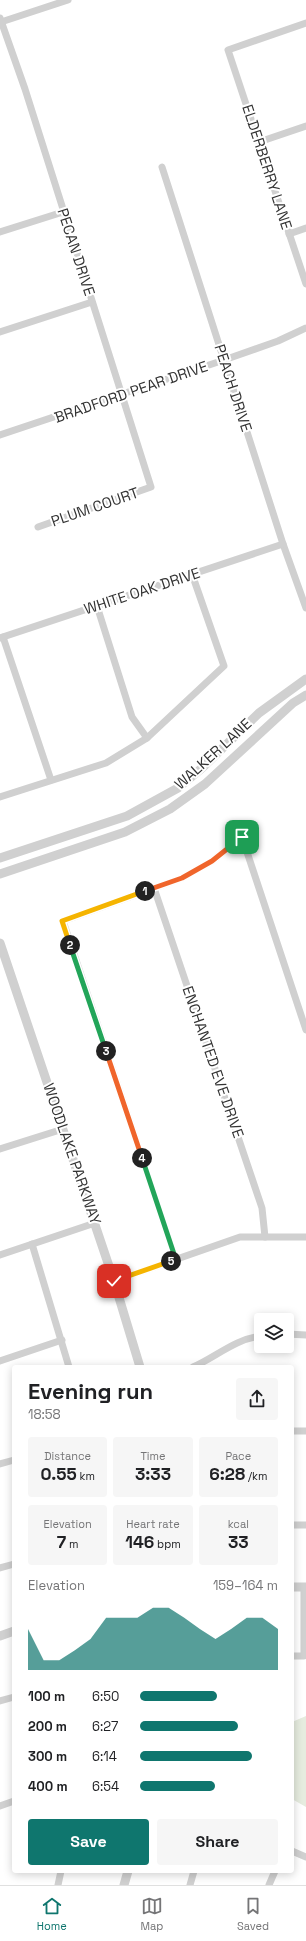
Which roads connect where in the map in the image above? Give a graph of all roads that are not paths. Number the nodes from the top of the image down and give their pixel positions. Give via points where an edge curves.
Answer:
1 (68, 0) edge
2 (1, 20) edge
3 (306, 23) edge
4 (306, 126) edge
5 (259, 142) junction
6 (162, 167) dead end
7 (64, 212) junction
8 (306, 228) edge
9 (0, 232) edge
10 (289, 234) junction
11 (306, 284) edge
12 (92, 302) junction
13 (306, 328) edge
14 (0, 332) edge
15 (224, 360) junction
16 (122, 394) junction
17 (0, 435) edge
18 (151, 487) joint
19 (38, 526) dead end
20 (283, 544) junction
21 (192, 574) junction
22 (96, 606) junction
23 (306, 608) edge
24 (1, 638) edge
25 (306, 678) edge
26 (306, 695) edge
27 (147, 738) junction
28 (51, 780) junction
29 (0, 797) edge
30 (0, 858) edge
31 (0, 874) edge
32 (154, 888) junction
33 (0, 943) edge
34 (306, 1030) edge
35 (63, 1129) junction
36 (0, 1149) edge
37 (95, 1223) junction
38 (265, 1237) junction
39 (306, 1237) edge
40 (32, 1244) junction
41 (0, 1255) edge
42 (176, 1260) junction
43 (114, 1281) junction
44 (294, 1334) edge
45 (306, 1334) edge
46 (254, 1337) edge
47 (62, 1340) junction
48 (0, 1361) edge
49 (68, 1365) edge
50 (139, 1365) edge
51 (201, 1365) edge
52 (294, 1431) edge
53 (306, 1431) edge
54 (12, 1461) edge
55 (0, 1464) edge
56 (294, 1525) edge
57 (306, 1525) edge
58 (12, 1565) edge
59 (0, 1568) edge
60 (294, 1587) edge
61 (305, 1587) edge
62 (12, 1632) edge
63 (0, 1636) edge
64 (294, 1656) edge
65 (12, 1698) edge
66 (0, 1701) edge
67 (12, 1802) edge
68 (0, 1806) edge
69 (294, 1851) edge
70 (306, 1857) edge
71 (61, 1873) edge
72 (127, 1873) edge
73 (193, 1873) edge
74 (274, 1873) edge
75 (58, 1885) edge
76 (124, 1885) edge
77 (190, 1885) edge
78 (269, 1885) edge

1 - 2 street
2 - 7 street, PECAN DRIVE
3 - 5 street, ELDERBERRY LANE via 228,50
4 - 5 street
5 - 10 street, ELDERBERRY LANE
6 - 15 street, PEACH DRIVE
7 - 9 street
7 - 12 street, PECAN DRIVE
8 - 10 street
10 - 11 street, ELDERBERRY LANE
12 - 14 street
12 - 16 street, PECAN DRIVE
13 - 15 street, BRADFORD PEAR DRIVE via 278,342
15 - 16 street, BRADFORD PEAR DRIVE
15 - 20 street, PEACH DRIVE
16 - 17 street, BRADFORD PEAR DRIVE
16 - 18 street, PECAN DRIVE
18 - 19 street, PLUM COURT
20 - 21 street, WHITE OAK DRIVE
20 - 23 street, PEACH DRIVE
21 - 22 street, WHITE OAK DRIVE
21 - 27 street via 224,666
22 - 24 street, WHITE OAK DRIVE
22 - 27 street via 132,717
24 - 28 street
25 - 30 street, WALKER LANE via 259,713 178,788 127,816
26 - 31 street, WALKER LANE via 293,702 206,784 170,809 125,832
27 - 28 street via 106,763
28 - 29 street
32 - 34 street via 182,878 212,861 242,837
32 - 38 street, ENCHANTED EVE DRIVE via 262,1208
32 - 42 street via 62,921
33 - 35 street, WOODLAKE PARKWAY
35 - 36 street
35 - 37 street, WOODLAKE PARKWAY
37 - 40 street
37 - 43 street, WOODLAKE PARKWAY
38 - 39 street
38 - 42 street via 240,1237
40 - 41 street
40 - 47 street
42 - 43 street
43 - 50 street, WOODLAKE PARKWAY
44 - 45 street
46 - 51 street via 225,1348
47 - 48 street
47 - 49 street
52 - 53 street
54 - 55 street
56 - 57 street
58 - 59 street
60 - 61 street
61 - 64 street via 304,1656
62 - 63 street
65 - 66 street
67 - 68 street
69 - 70 street
71 - 75 street
72 - 76 street
73 - 77 street
74 - 78 street

